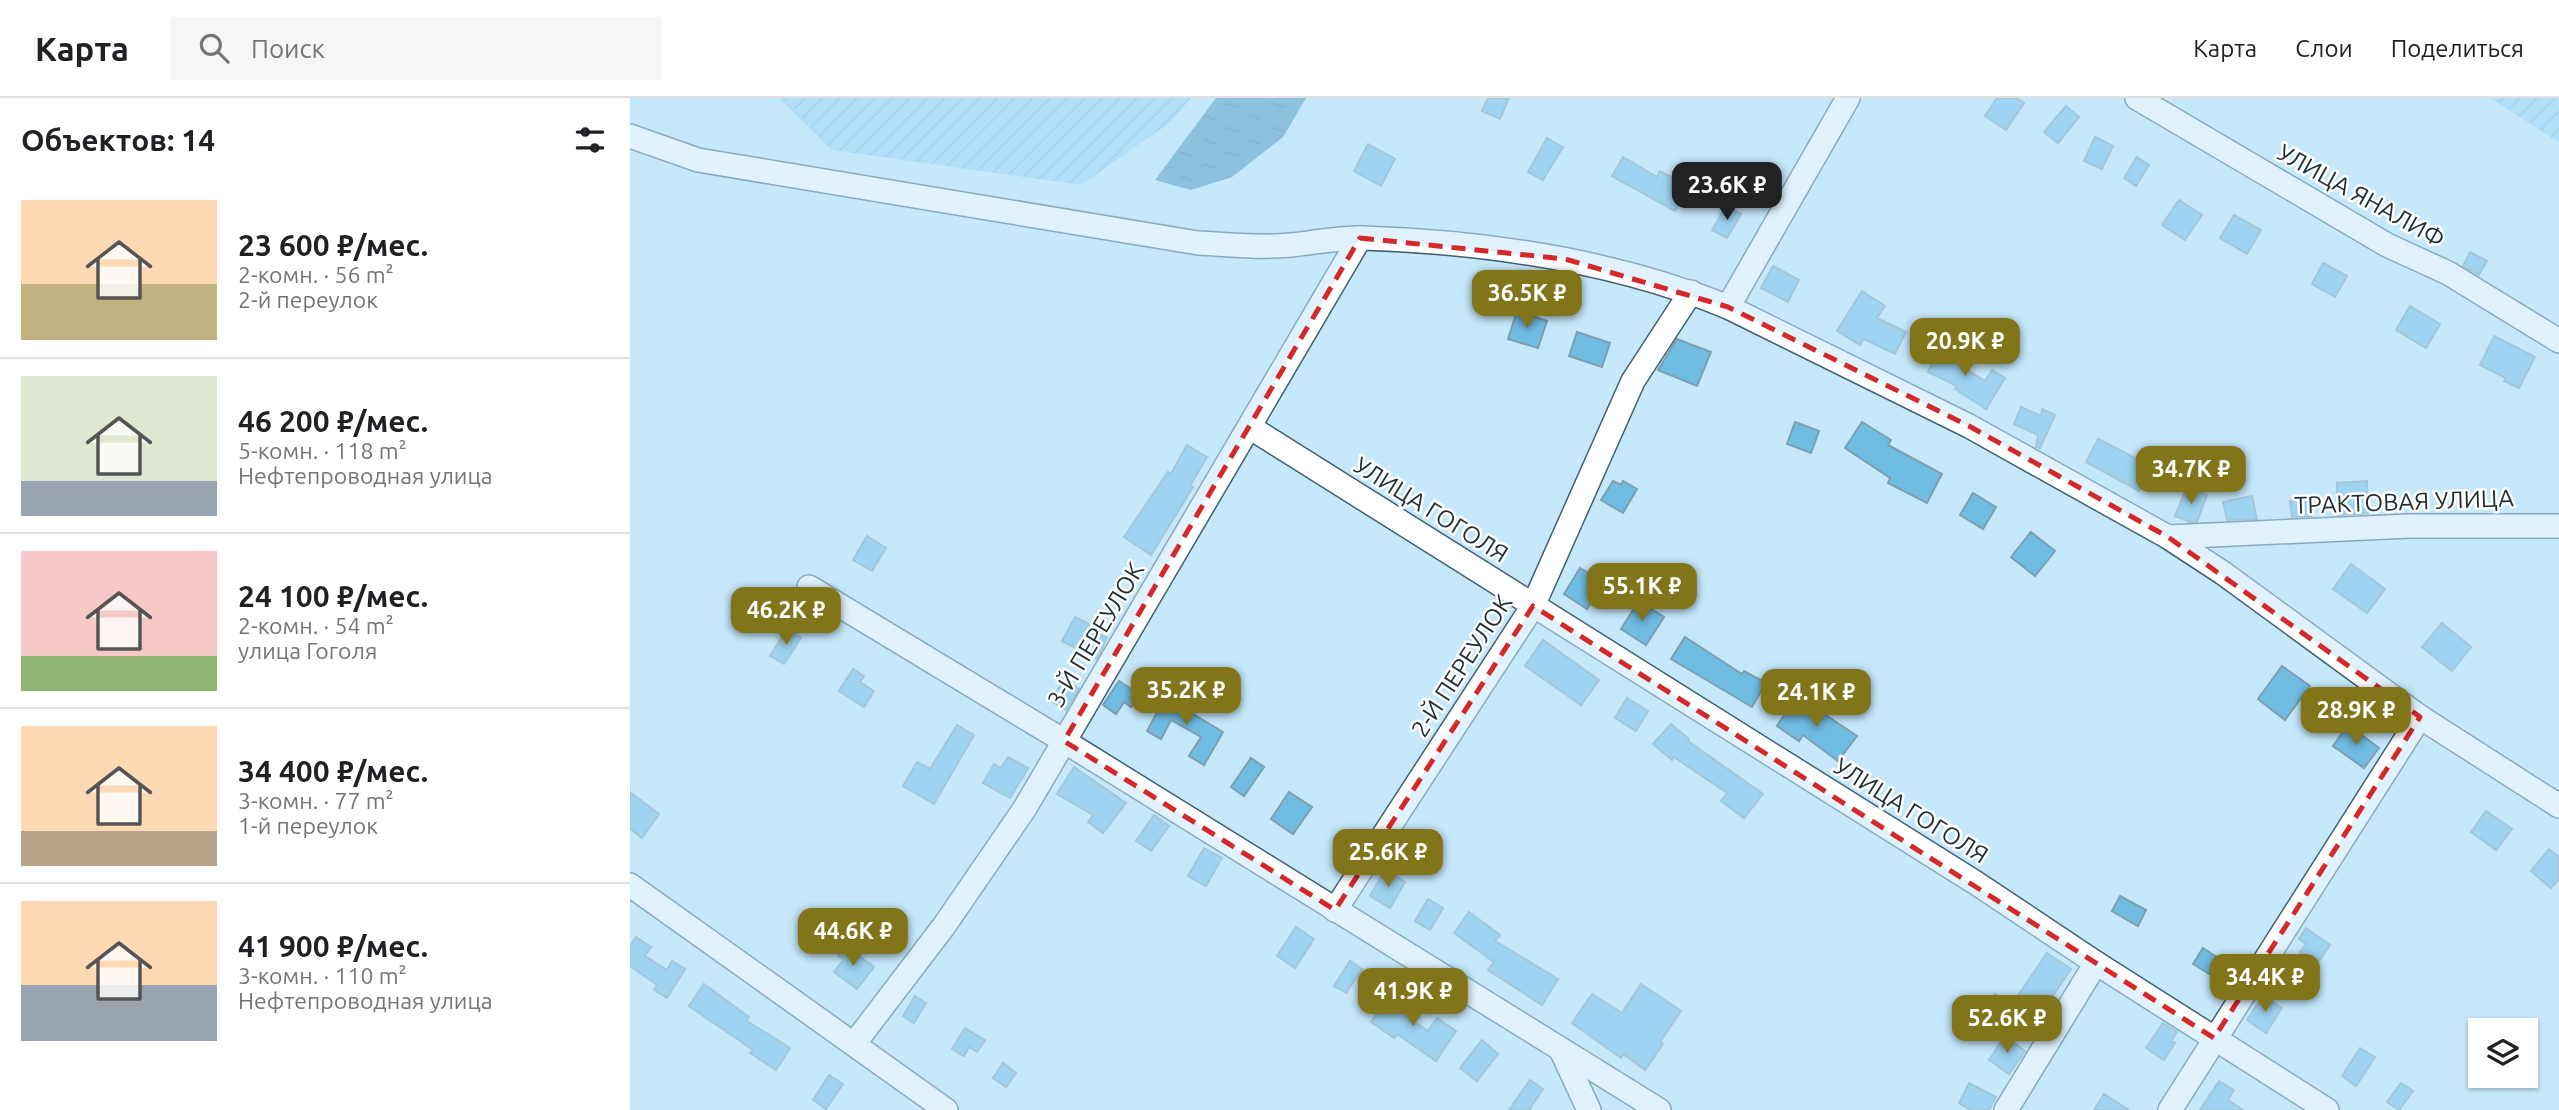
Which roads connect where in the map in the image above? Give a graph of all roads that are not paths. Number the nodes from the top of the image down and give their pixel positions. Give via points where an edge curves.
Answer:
1 (1848, 98) edge
2 (2137, 98) edge
3 (630, 136) edge
4 (1360, 238) junction
5 (1691, 292) junction
6 (1728, 307) junction
7 (2559, 341) edge
8 (1251, 428) junction
9 (2559, 526) edge
10 (2168, 537) junction
11 (808, 587) dead end
12 (1533, 606) junction
13 (2420, 717) junction
14 (1064, 741) junction
15 (2557, 801) edge
16 (630, 885) edge
17 (1335, 910) junction
18 (2096, 962) junction
19 (2214, 1038) junction
20 (854, 1044) junction
21 (1562, 1050) junction
22 (946, 1110) edge
23 (1589, 1110) edge
24 (1659, 1110) edge
25 (2006, 1110) edge
26 (2170, 1110) edge
27 (2327, 1110) edge

1 - 6 street
2 - 7 street, УЛИЦА ЯНАЛИФ via 2387,245 2448,273
3 - 4 street via 698,160 1198,243 1273,246
4 - 5 street via 1470,245 1565,259
4 - 8 street, 3-Й ПЕРЕУЛОК
5 - 6 street
5 - 12 street, 2-Й ПЕРЕУЛОК via 1633,381
6 - 10 street via 1969,426
8 - 12 street, УЛИЦА ГОГОЛЯ
8 - 14 street, 3-Й ПЕРЕУЛОК
9 - 10 street, ТРАКТОВАЯ УЛИЦА via 2409,526
10 - 13 street
11 - 14 street
12 - 17 street, 2-Й ПЕРЕУЛОК
12 - 18 street, УЛИЦА ГОГОЛЯ
13 - 15 street
13 - 19 street
14 - 17 street
14 - 20 street, 3-Й ПЕРЕУЛОК via 959,905
16 - 20 street
17 - 21 street
18 - 19 street, УЛИЦА ГОГОЛЯ
18 - 25 street
19 - 26 street
19 - 27 street, УЛИЦА ГОГОЛЯ
20 - 22 street
21 - 23 street
21 - 24 street

